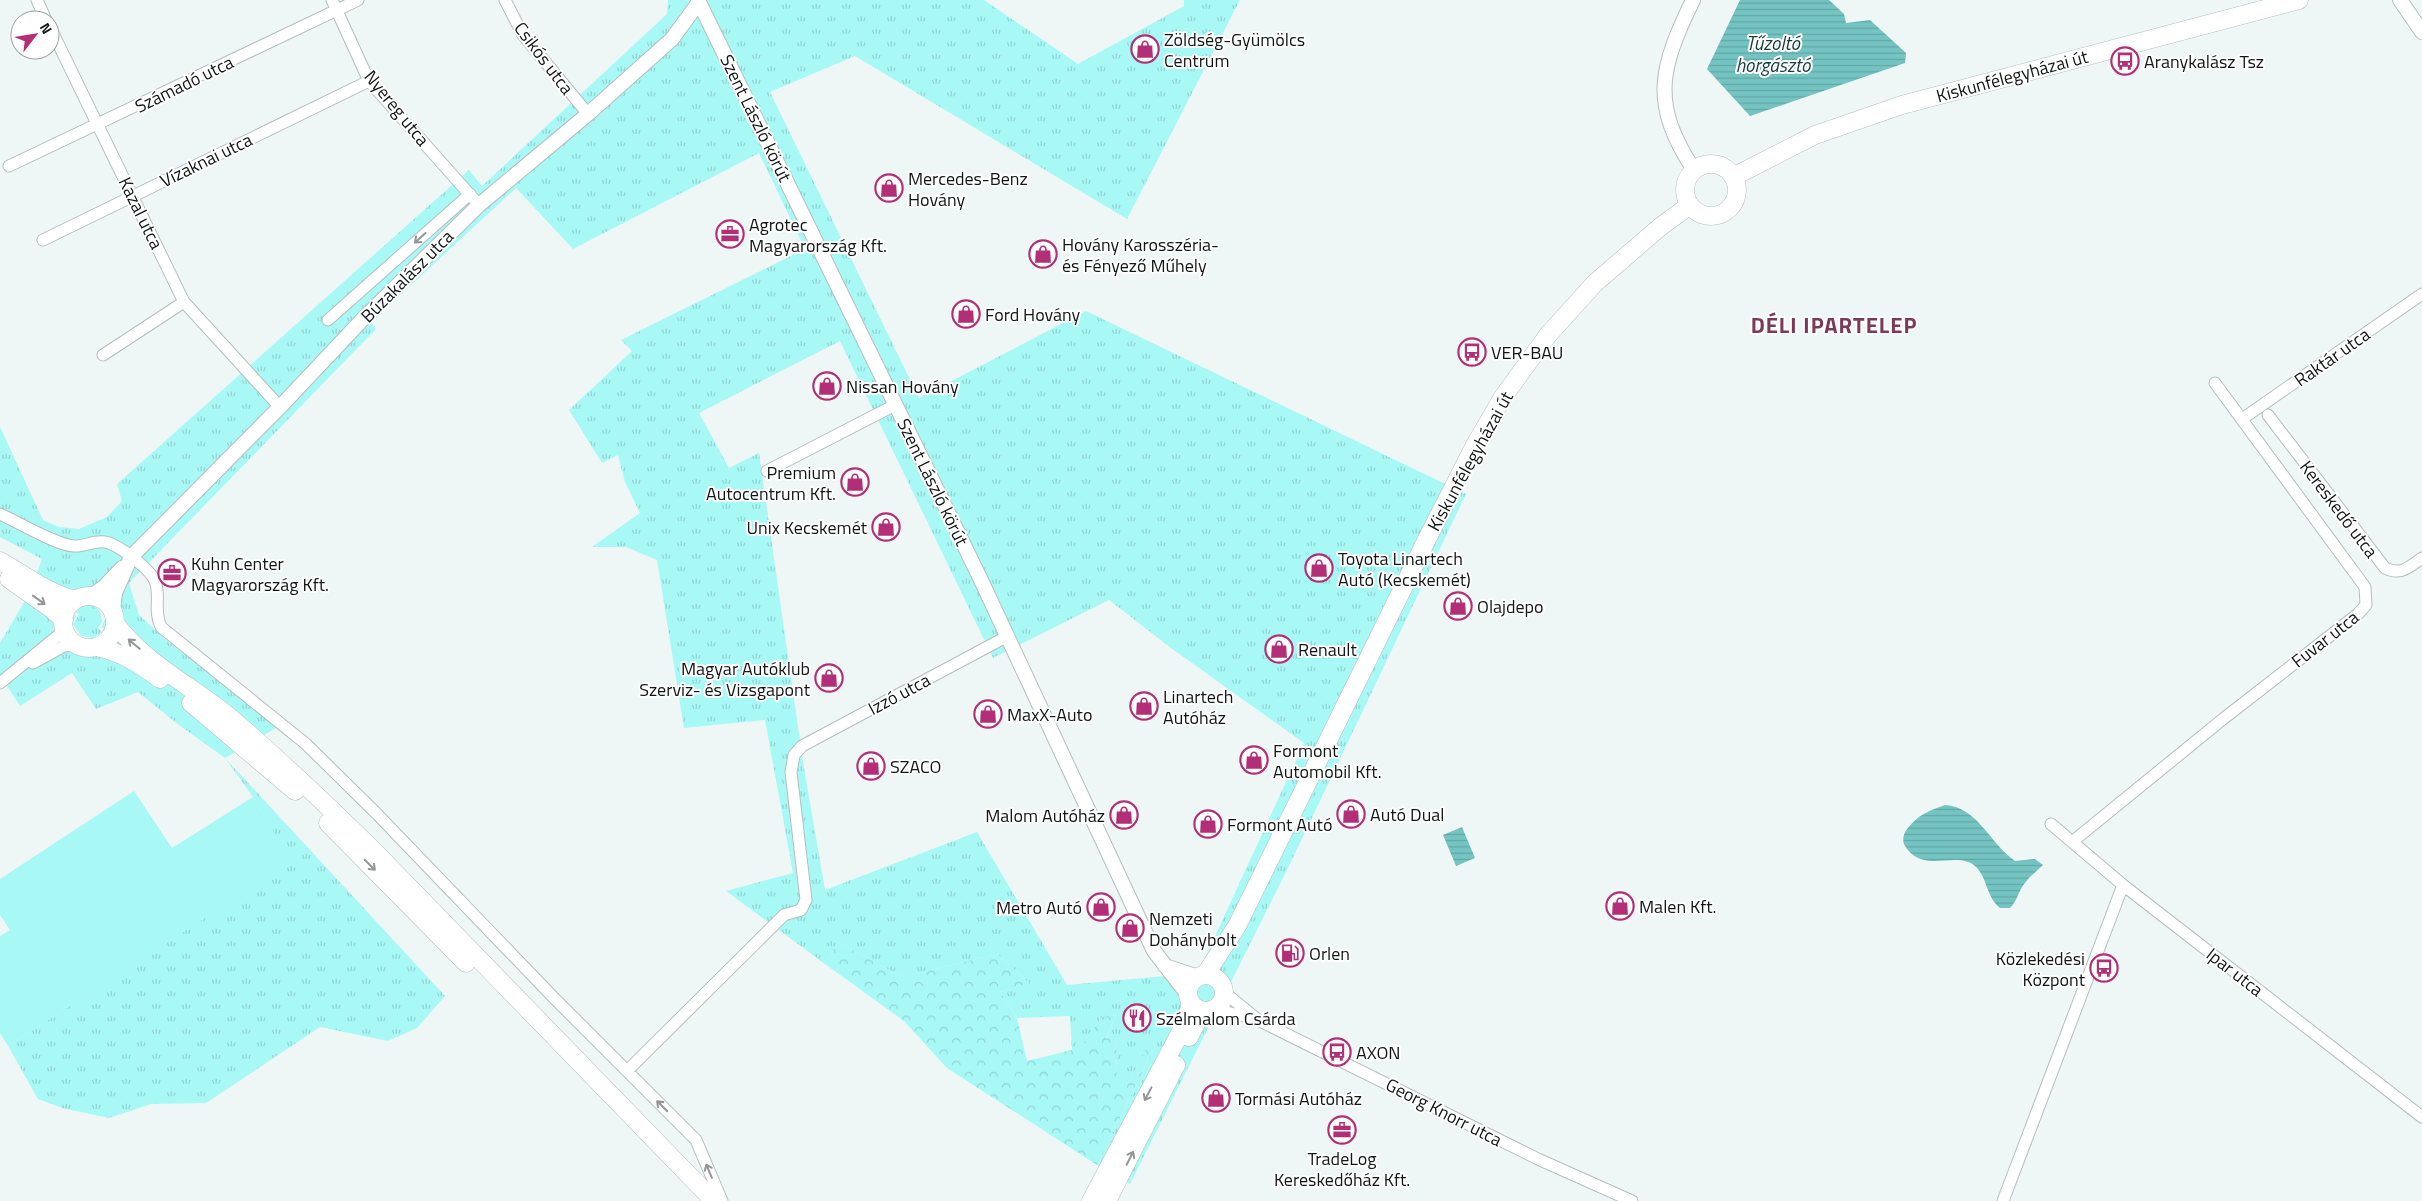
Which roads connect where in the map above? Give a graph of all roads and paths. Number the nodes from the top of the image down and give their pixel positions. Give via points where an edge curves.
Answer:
1 (358, 0) edge
2 (504, 0) edge
3 (1693, 0) edge
4 (2299, 0) edge
5 (2400, 0) edge
6 (700, 1) edge
7 (334, 5) edge
8 (2422, 32) edge
9 (60, 47) edge
10 (369, 80) junction
11 (588, 114) junction
12 (98, 125) junction
13 (8, 166) dead end
14 (1694, 170) junction
15 (1733, 177) junction
16 (132, 196) junction
17 (474, 200) junction
18 (1690, 205) junction
19 (43, 240) dead end
20 (2422, 294) edge
21 (184, 302) junction
22 (328, 320) dead end
23 (103, 355) dead end
24 (2214, 383) dead end
25 (895, 405) junction
26 (280, 407) junction
27 (2268, 414) dead end
28 (2242, 419) junction
29 (768, 471) dead end
30 (0, 514) edge
31 (2422, 558) edge
32 (128, 560) junction
33 (0, 561) edge
34 (0, 574) edge
35 (83, 598) junction
36 (114, 617) junction
37 (64, 625) junction
38 (1006, 637) junction
39 (76, 644) junction
40 (97, 647) junction
41 (13, 672) junction
42 (0, 683) edge
43 (2051, 824) dead end
44 (2072, 842) junction
45 (2123, 885) junction
46 (1164, 966) junction
47 (1212, 982) junction
48 (1200, 1005) junction
49 (1258, 1020) junction
50 (627, 1071) junction
51 (2422, 1117) edge
52 (699, 1201) edge
53 (714, 1201) edge
54 (722, 1201) edge
55 (1091, 1201) edge
56 (1107, 1201) edge
57 (1632, 1201) edge
58 (2003, 1201) edge

1 - 7 street, Számadó utca
2 - 11 street, Csikós utca via 523,35
3 - 14 street via 1675,37 1664,77 1664,100 1675,138
4 - 15 main road, Kiskunfélegyházai út via 1902,105 1815,135
5 - 8 street
6 - 11 street, Búzakalász utca via 672,39
6 - 25 street, Szent László körút
7 - 10 street, Nyereg utca
7 - 12 street, Számadó utca
9 - 12 street, Kazal utca
10 - 16 street, Vízaknai utca
10 - 17 street, Nyereg utca
11 - 17 street, Búzakalász utca
12 - 13 street, Számadó utca
12 - 16 street, Kazal utca
14 - 15 main road via 1715,164
14 - 18 main road via 1685,187
15 - 18 main road via 1736,198 1722,214 1708,216 1695,211
16 - 19 street, Vízaknai utca
16 - 21 street, Kazal utca
17 -> 22 street, Búzakalász utca
17 - 26 street, Búzakalász utca
18 - 47 main road, Kiskunfélegyházai út via 1589,289 1548,335 1503,397 1474,445
20 - 28 street, Raktár utca
21 - 23 street
21 - 26 street, Kazal utca
24 - 28 street, Fuvar utca
25 - 29 street
25 - 38 street, Szent László körút
26 - 32 street, Búzakalász utca
27 - 31 street, Kereskedő utca via 2385,568 2392,572 2404,571
28 - 44 street, Fuvar utca via 2365,587 2366,605
30 - 32 street via 75,547 94,542 115,545
32 - 35 street, Búzakalász utca via 103,588
32 - 36 street, Búzakalász utca via 115,593
32 - 50 street via 149,572 155,581 158,591 156,615 160,627 306,744
33 - 35 main road via 62,597
34 -> 37 main road via 53,610
35 - 36 main road via 104,600
35 - 37 main road via 68,607
36 - 40 main road via 108,640
53 -> 36 main road via 375,852 225,714 132,644
37 - 39 main road
37 - 41 street
38 - 46 street, Szent László körút via 1154,951
38 - 50 street, Izzó utca via 802,746 794,755 790,772 806,900 804,905 801,910 784,915
39 - 40 main road
39 - 41 street via 64,646
40 -> 52 main road via 116,651 178,692 312,806
41 - 42 street
43 - 44 street, Ipar utca
44 - 45 street, Ipar utca
45 - 51 street, Ipar utca
45 - 58 street
46 - 47 street
46 - 48 street, Szent László körút
47 - 48 main road via 1221,1002
47 - 48 main road via 1190,984
47 - 49 street, Georg Knorr utca
48 - 49 street, Georg Knorr utca
48 -> 55 main road via 1186,1022
56 -> 48 main road via 1165,1089 1194,1027
49 - 57 street, Georg Knorr utca via 1538,1159
54 -> 50 street via 696,1140

